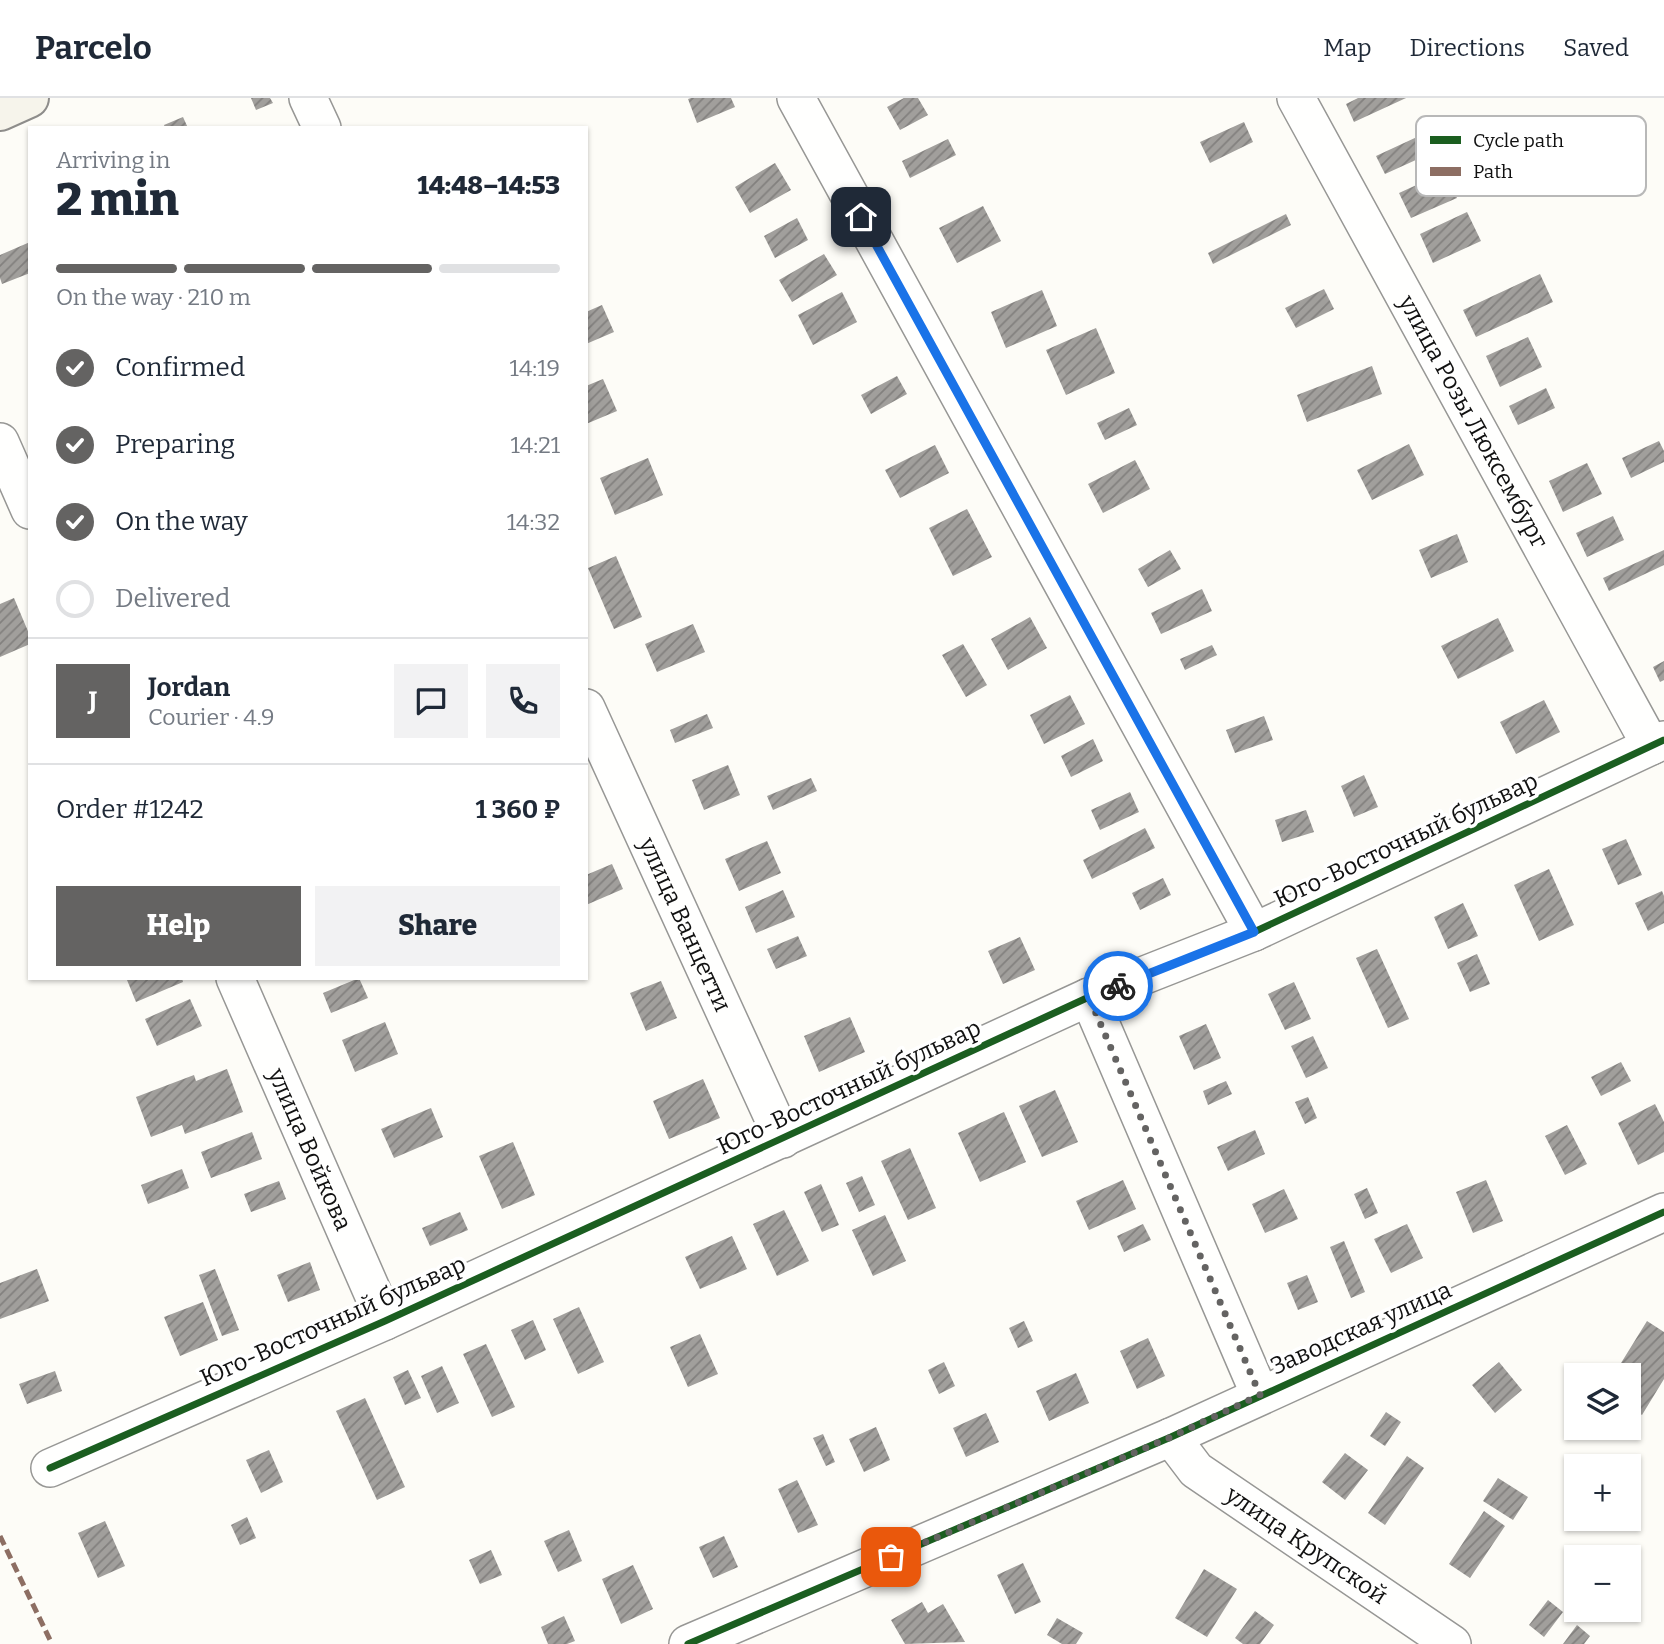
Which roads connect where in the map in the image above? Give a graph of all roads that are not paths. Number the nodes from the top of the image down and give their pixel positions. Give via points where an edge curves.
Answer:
1 (29, 98) edge
2 (308, 98) edge
3 (796, 98) edge
4 (1296, 98) edge
5 (0, 111) edge
6 (321, 126) edge
7 (0, 442) edge
8 (28, 505) edge
9 (588, 712) edge
10 (1657, 743) edge
11 (1254, 932) junction
12 (236, 980) edge
13 (1089, 997) junction
14 (783, 1139) junction
15 (1658, 1222) edge
16 (385, 1321) junction
17 (1260, 1395) junction
18 (1171, 1437) junction
19 (50, 1468) dead end
20 (688, 1644) edge
21 (1452, 1644) edge

1 - 5 street
2 - 6 street
3 - 11 street
4 - 10 street, улица Розы Люксембург
7 - 8 street
9 - 14 street, улица Ванцетти
10 - 11 street, Юго-Восточный бульвар
11 - 13 street, Юго-Восточный бульвар
12 - 16 street, улица Войкова
13 - 14 street, Юго-Восточный бульвар
13 - 17 street
14 - 16 street, Юго-Восточный бульвар
15 - 17 street, Заводская улица
16 - 19 street, Юго-Восточный бульвар
17 - 18 street, Заводская улица
18 - 20 street, Заводская улица
18 - 21 street, улица Крупской via 1196,1470

